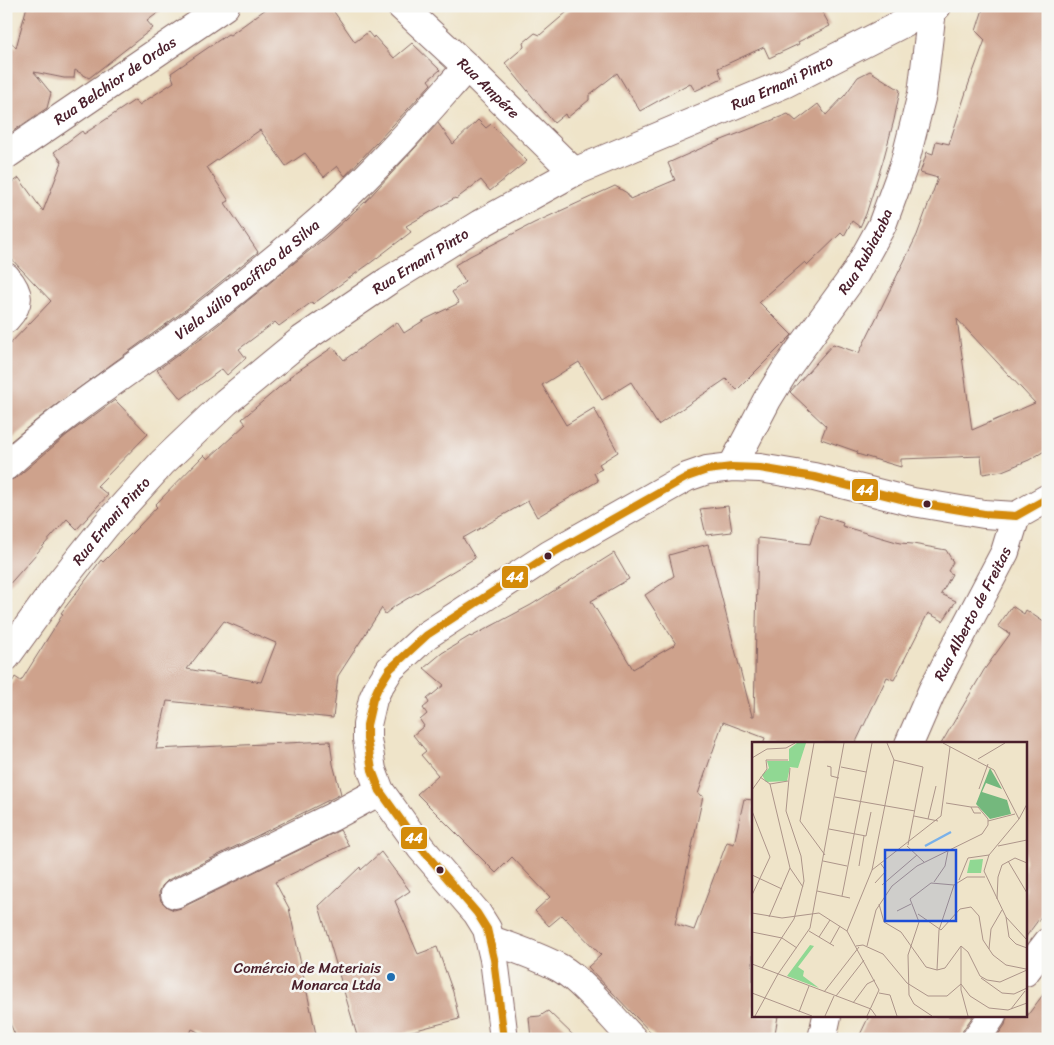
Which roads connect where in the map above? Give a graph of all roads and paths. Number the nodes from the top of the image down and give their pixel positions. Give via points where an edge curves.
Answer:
1 (225, 6) edge
2 (400, 6) edge
3 (934, 8) edge
4 (467, 68) junction
5 (6, 155) edge
6 (574, 172) junction
7 (6, 277) edge
8 (6, 319) edge
9 (6, 466) edge
10 (732, 467) junction
11 (1048, 498) edge
12 (1016, 516) junction
13 (6, 657) edge
14 (910, 742) edge
15 (380, 791) junction
16 (176, 894) dead end
17 (491, 940) junction
18 (1048, 942) edge
19 (1026, 971) edge
20 (827, 1018) edge
21 (991, 1018) edge
22 (504, 1039) edge
23 (632, 1039) edge
24 (822, 1039) edge
25 (976, 1039) edge

1 - 5 street, Rua Belchior de Ordas
2 - 4 street, Rua Ampére
3 - 6 street, Rua Ernani Pinto via 786,83
3 - 10 street, Rua Rubiataba via 922,94 904,165 882,224 855,274 776,384
4 - 6 street, Rua Ampére
4 - 9 street, Viela Júlio Pacífico da Silva via 378,164 309,230 224,300 115,379
6 - 13 street, Rua Ernani Pinto via 480,224 388,281 300,341 226,402 162,463 106,525
7 - 8 street via 18,298
10 - 12 street via 814,477 928,504
10 - 15 street via 687,477 549,555 427,635 406,653 378,688 370,711 368,754
11 - 12 street
12 - 14 street, Rua Alberto de Freitas via 1005,552 936,684
15 - 16 street
15 - 17 street via 421,848 477,913
17 - 22 street
17 - 23 street via 561,969 581,985
18 - 19 street
20 - 24 street
21 - 25 street

